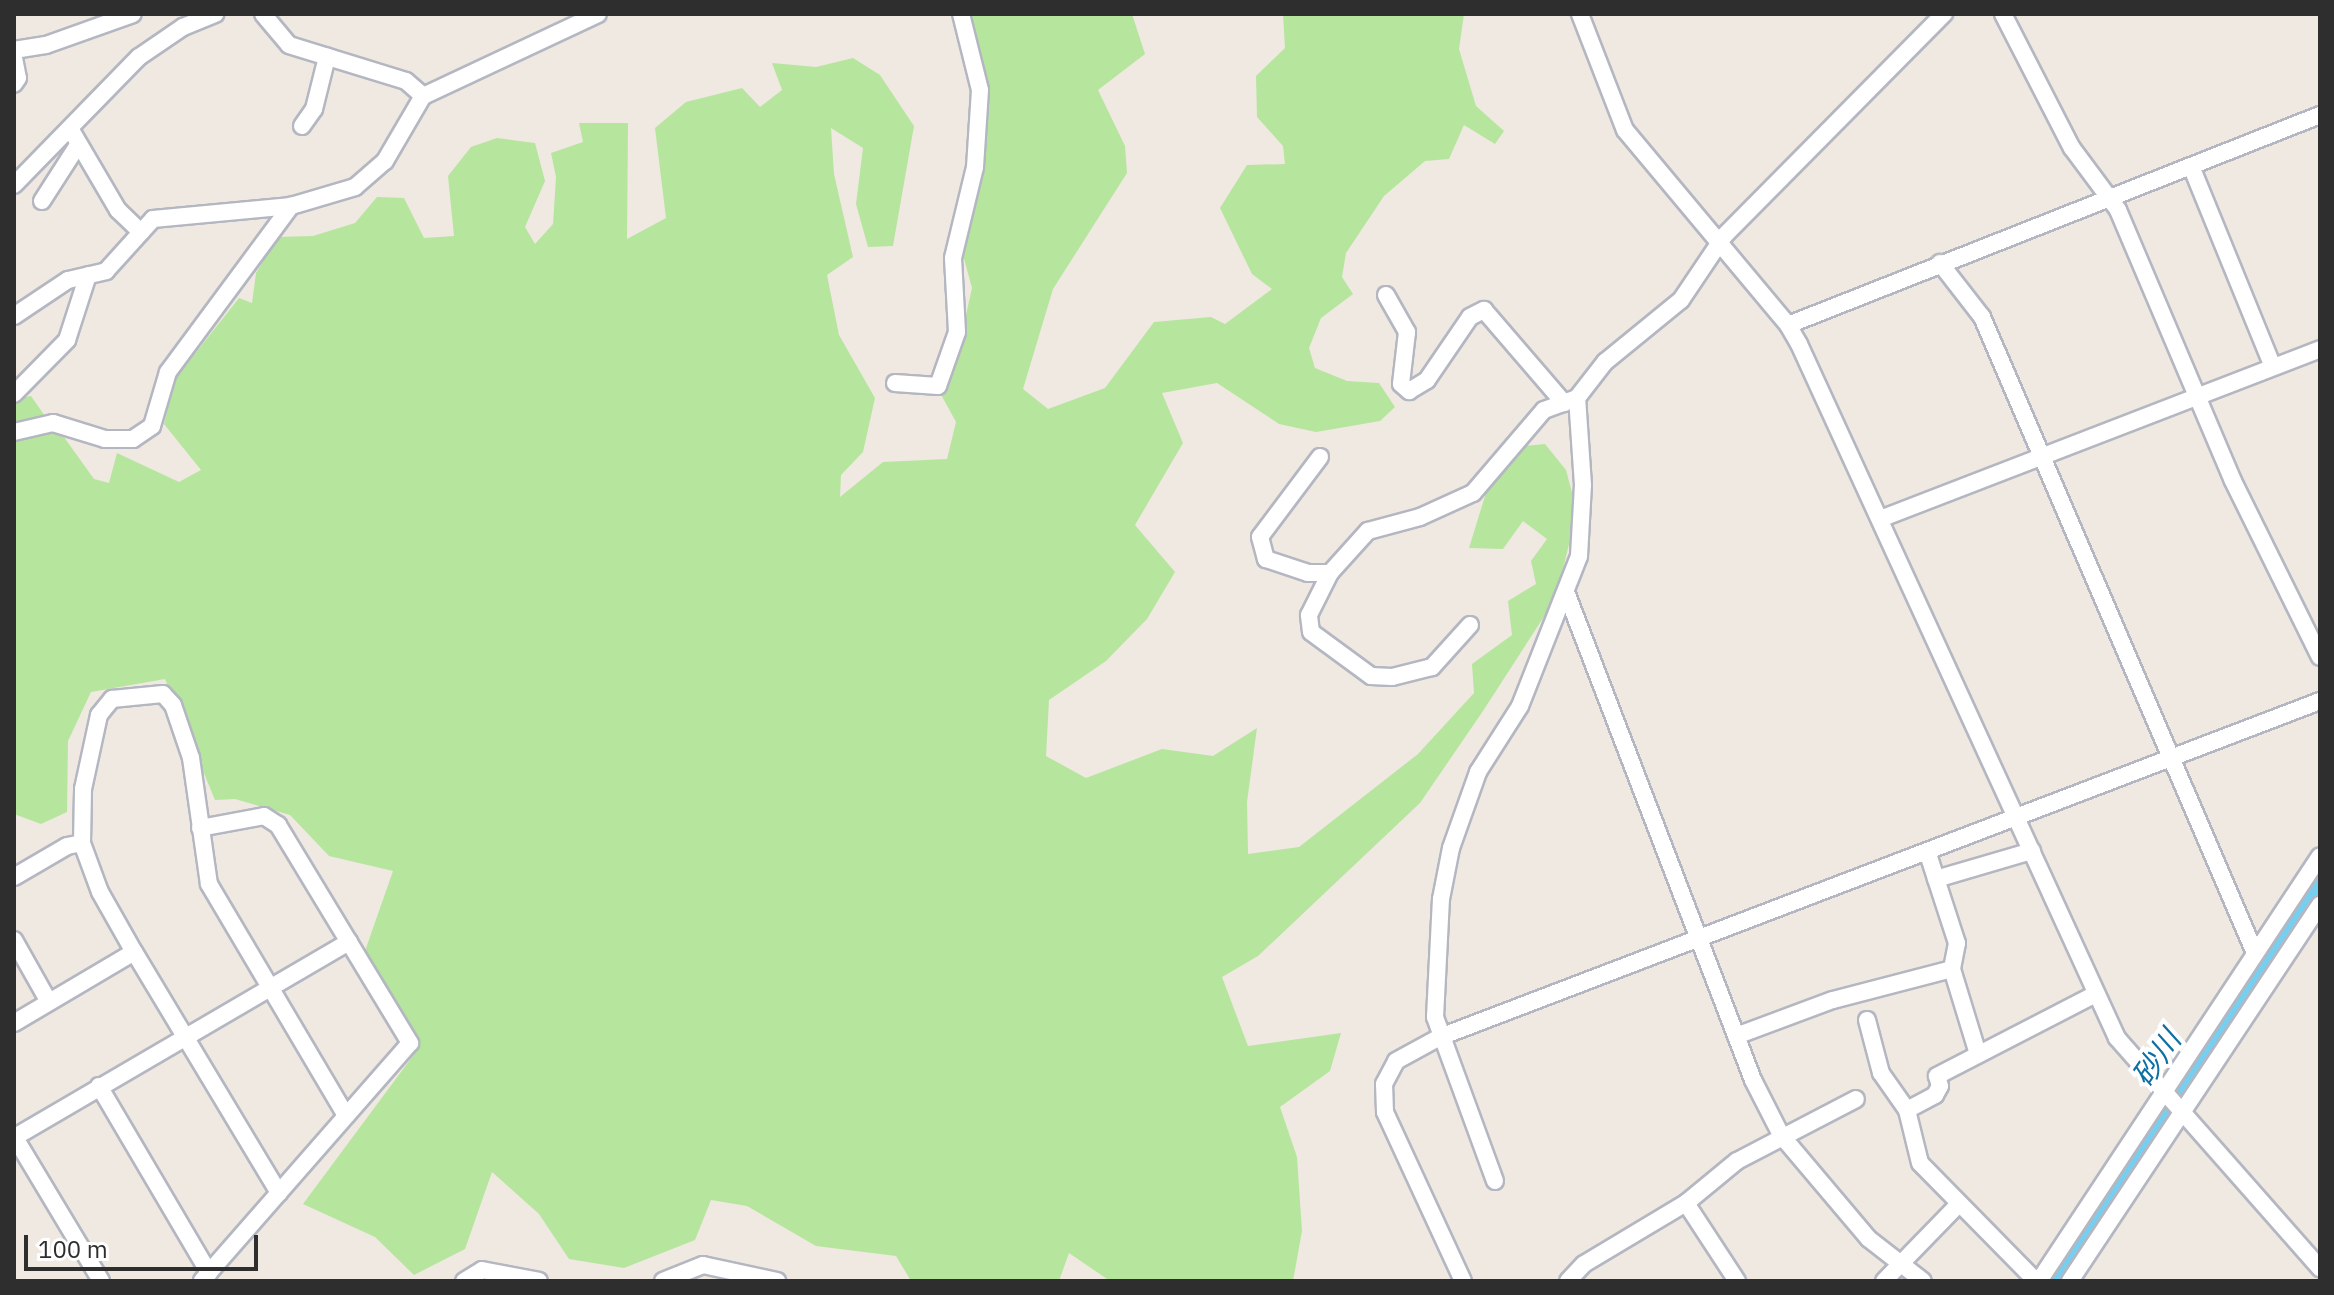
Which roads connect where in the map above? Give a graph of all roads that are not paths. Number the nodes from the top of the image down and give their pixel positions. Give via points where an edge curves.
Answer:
1 (133, 14) edge
2 (216, 14) edge
3 (263, 14) edge
4 (598, 14) edge
5 (961, 14) edge
6 (1580, 14) edge
7 (1944, 14) edge
8 (2003, 14) edge
9 (583, 18) edge
10 (14, 50) edge
11 (327, 57) junction
12 (14, 58) edge
13 (14, 84) edge
14 (423, 96) junction
15 (2320, 115) edge
16 (302, 126) dead end
17 (75, 137) junction
18 (2191, 166) junction
19 (14, 185) edge
20 (2108, 198) junction
21 (42, 201) dead end
22 (291, 206) junction
23 (141, 232) junction
24 (1719, 242) junction
25 (1940, 263) junction
26 (88, 275) junction
27 (1386, 295) dead end
28 (14, 316) edge
29 (1788, 325) junction
30 (2320, 349) edge
31 (2273, 367) junction
32 (895, 383) dead end
33 (14, 394) edge
34 (2197, 398) junction
35 (1570, 401) junction
36 (14, 432) edge
37 (1320, 457) dead end
38 (2044, 460) junction
39 (1880, 519) junction
40 (1330, 573) junction
41 (1566, 592) junction
42 (1470, 625) dead end
43 (2320, 657) edge
44 (2320, 701) edge
45 (2172, 760) junction
46 (2017, 818) junction
47 (200, 828) junction
48 (82, 843) junction
49 (2032, 851) junction
50 (1928, 854) junction
51 (2320, 856) edge
52 (14, 877) edge
53 (1936, 879) junction
54 (2320, 905) edge
55 (1701, 938) junction
56 (14, 940) edge
57 (349, 942) junction
58 (134, 952) junction
59 (2255, 953) junction
60 (1952, 969) junction
61 (270, 987) junction
62 (2096, 994) junction
63 (49, 1002) junction
64 (1867, 1020) dead end
65 (14, 1023) edge
66 (184, 1035) junction
67 (1736, 1036) junction
68 (1440, 1037) junction
69 (1978, 1054) junction
70 (99, 1086) junction
71 (2160, 1093) junction
72 (1856, 1099) dead end
73 (1907, 1110) junction
74 (2183, 1112) junction
75 (346, 1116) junction
76 (1781, 1135) junction
77 (14, 1136) edge
78 (1495, 1181) dead end
79 (279, 1193) junction
80 (1686, 1203) junction
81 (1959, 1204) junction
82 (1899, 1265) junction
83 (2320, 1268) edge
84 (206, 1277) edge
85 (754, 1278) edge
86 (101, 1281) edge
87 (464, 1281) edge
88 (539, 1281) edge
89 (663, 1281) edge
90 (777, 1281) edge
91 (1463, 1281) edge
92 (1568, 1281) edge
93 (1737, 1281) edge
94 (1884, 1281) edge
95 (1923, 1281) edge
96 (2038, 1281) edge
97 (2070, 1281) edge

1 - 10 street via 46,45
2 - 17 street via 183,27 139,57
3 - 11 street via 289,45
4 - 9 street
5 - 32 street via 980,90 975,167 953,258 957,332 938,386
6 - 24 street via 1625,130
7 - 24 street
8 - 20 street via 2072,148
9 - 14 street
11 - 14 street via 406,81
11 - 16 street via 314,109
12 - 13 street
14 - 22 street via 370,179
15 - 18 street
17 - 19 street
17 - 21 street
17 - 23 street via 118,210
18 - 20 street
18 - 31 street
20 - 25 street
20 - 34 street via 2118,210
22 - 23 street via 153,219
22 - 36 street via 168,372 152,426 133,439 105,439 53,423
23 - 26 street via 106,271
24 - 29 street
24 - 35 street via 1681,300 1605,362
25 - 29 street
25 - 38 street via 1982,317
26 - 28 street via 68,280
26 - 33 street via 67,340
27 - 35 street via 1407,332 1401,384 1409,391 1427,380 1470,317 1484,310
29 - 39 street
30 - 31 street
31 - 34 street
34 - 38 street
34 - 43 street
35 - 40 street via 1544,410 1473,493 1420,517 1368,531
35 - 41 street via 1583,485 1579,556
37 - 40 street via 1260,537 1266,559 1308,573
38 - 39 street
38 - 45 street
39 - 46 street
40 - 42 street via 1309,615 1311,632 1371,676 1392,677 1432,667
41 - 55 street
41 - 68 street via 1520,706 1478,772 1451,848 1436,955
44 - 45 street
45 - 46 street
45 - 59 street
46 - 49 street
46 - 50 street
47 - 48 street via 191,758 173,705 163,694 112,699 99,715 83,789
47 - 57 street via 264,816 278,825
47 - 61 street via 209,884
48 - 52 street via 67,846
48 - 58 street via 100,892
49 - 53 street
49 - 62 street
50 - 53 street
50 - 55 street
51 - 59 street
53 - 60 street via 1957,943
54 - 74 street
55 - 67 street
55 - 68 street
56 - 63 street
57 - 61 street
57 - 75 street via 410,1043
58 - 63 street
58 - 66 street
59 - 71 street
60 - 67 street via 1860,992
60 - 69 street
61 - 66 street
61 - 75 street
62 - 69 street
62 - 71 street via 2117,1038
63 - 65 street
64 - 73 street via 1881,1073
66 - 70 street
66 - 79 street
67 - 76 street
68 - 78 street
68 - 91 street via 1396,1061 1384,1084 1385,1112
69 - 73 street via 1937,1076 1940,1086 1935,1095
70 - 77 street
70 - 84 street
71 - 74 street
71 - 96 street
72 - 76 street
73 - 81 street via 1920,1163
74 - 83 street
74 - 97 street
75 - 79 street
76 - 80 street via 1737,1161
76 - 82 street via 1869,1239
77 - 86 street
79 - 84 street
80 - 92 street via 1584,1264
80 - 93 street
81 - 82 street
81 - 96 street
82 - 94 street
82 - 95 street
85 - 89 street via 703,1265
85 - 90 street
87 - 88 street via 482,1270

